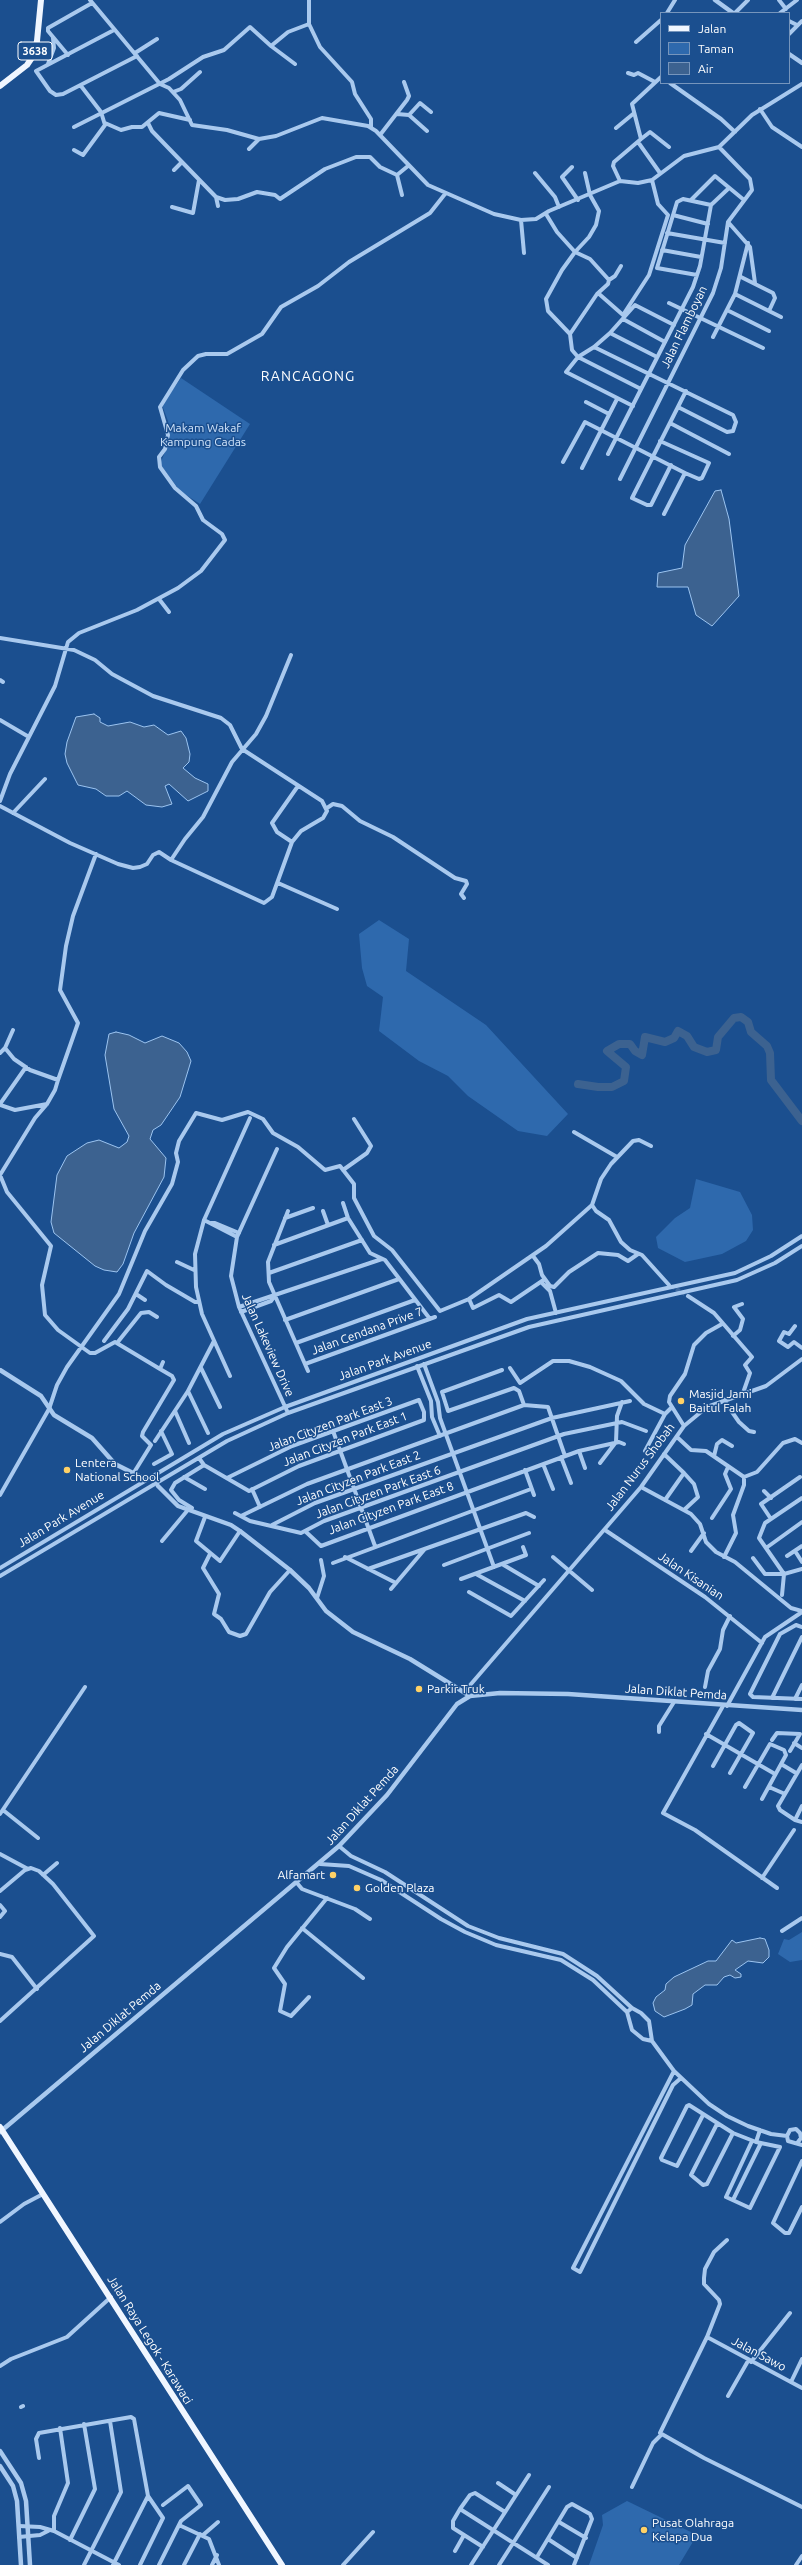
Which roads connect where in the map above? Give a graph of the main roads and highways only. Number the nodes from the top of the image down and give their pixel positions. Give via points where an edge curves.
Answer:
1 (41, 0) edge
2 (0, 86) edge
3 (1, 2130) edge
4 (282, 2565) edge

1 - 2 main road, 3638 via 33,56 27,65
3 - 4 main road, Jalan Raya Legok - Karawaci

